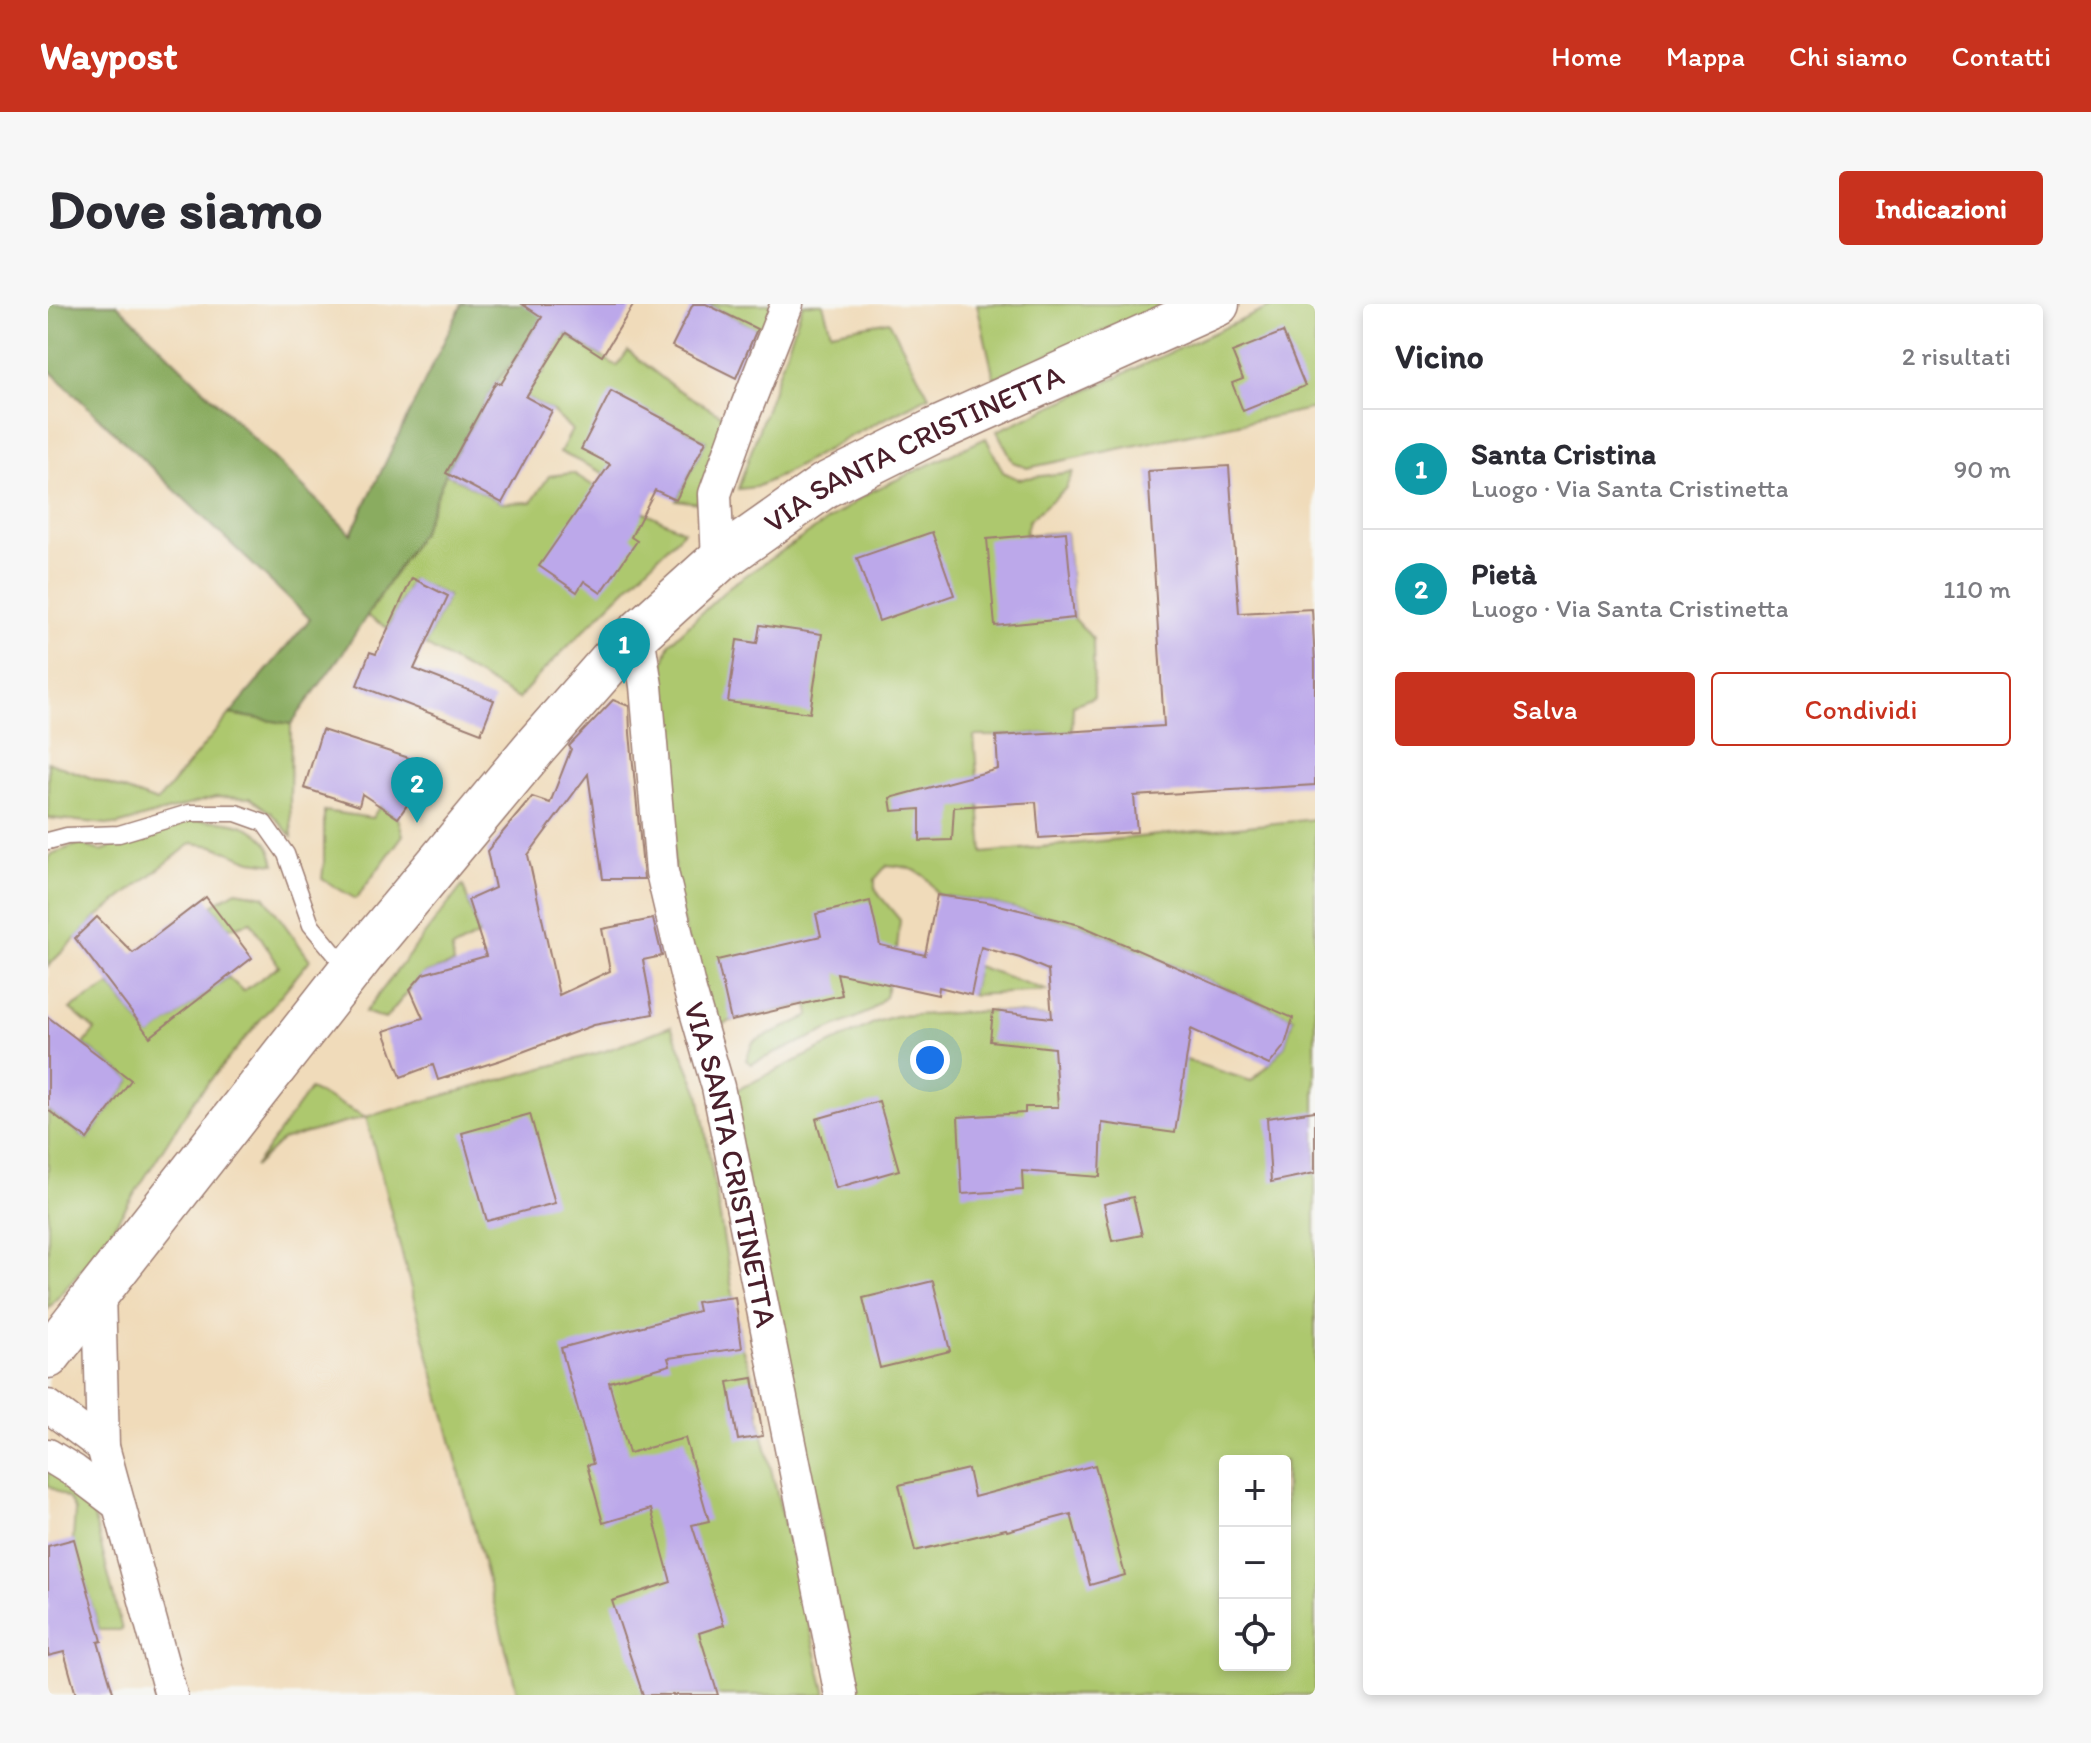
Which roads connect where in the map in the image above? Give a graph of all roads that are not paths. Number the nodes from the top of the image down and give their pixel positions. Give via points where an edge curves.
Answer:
1 (787, 304) edge
2 (1217, 304) edge
3 (718, 561) junction
4 (638, 634) junction
5 (48, 841) edge
6 (349, 971) junction
7 (99, 1291) junction
8 (48, 1356) edge
9 (48, 1406) edge
10 (103, 1447) junction
11 (48, 1455) edge
12 (119, 1505) junction
13 (171, 1695) edge
14 (841, 1695) edge

1 - 3 street via 715,494
2 - 3 main road, VIA SANTA CRISTINETTA via 824,486
3 - 4 main road, VIA SANTA CRISTINETTA
4 - 6 main road, VIA SANTA CRISTINETTA via 536,746
4 - 14 street, VIA SANTA CRISTINETTA via 662,872 718,1087
5 - 6 lane via 119,834 189,813 236,813 264,823 286,854 311,925
6 - 7 main road, VIA SANTA CRISTINETTA
7 - 8 main road, VIA SANTA CRISTINETTA
7 - 10 street
9 - 10 street
10 - 12 street
11 - 12 street
12 - 13 street

